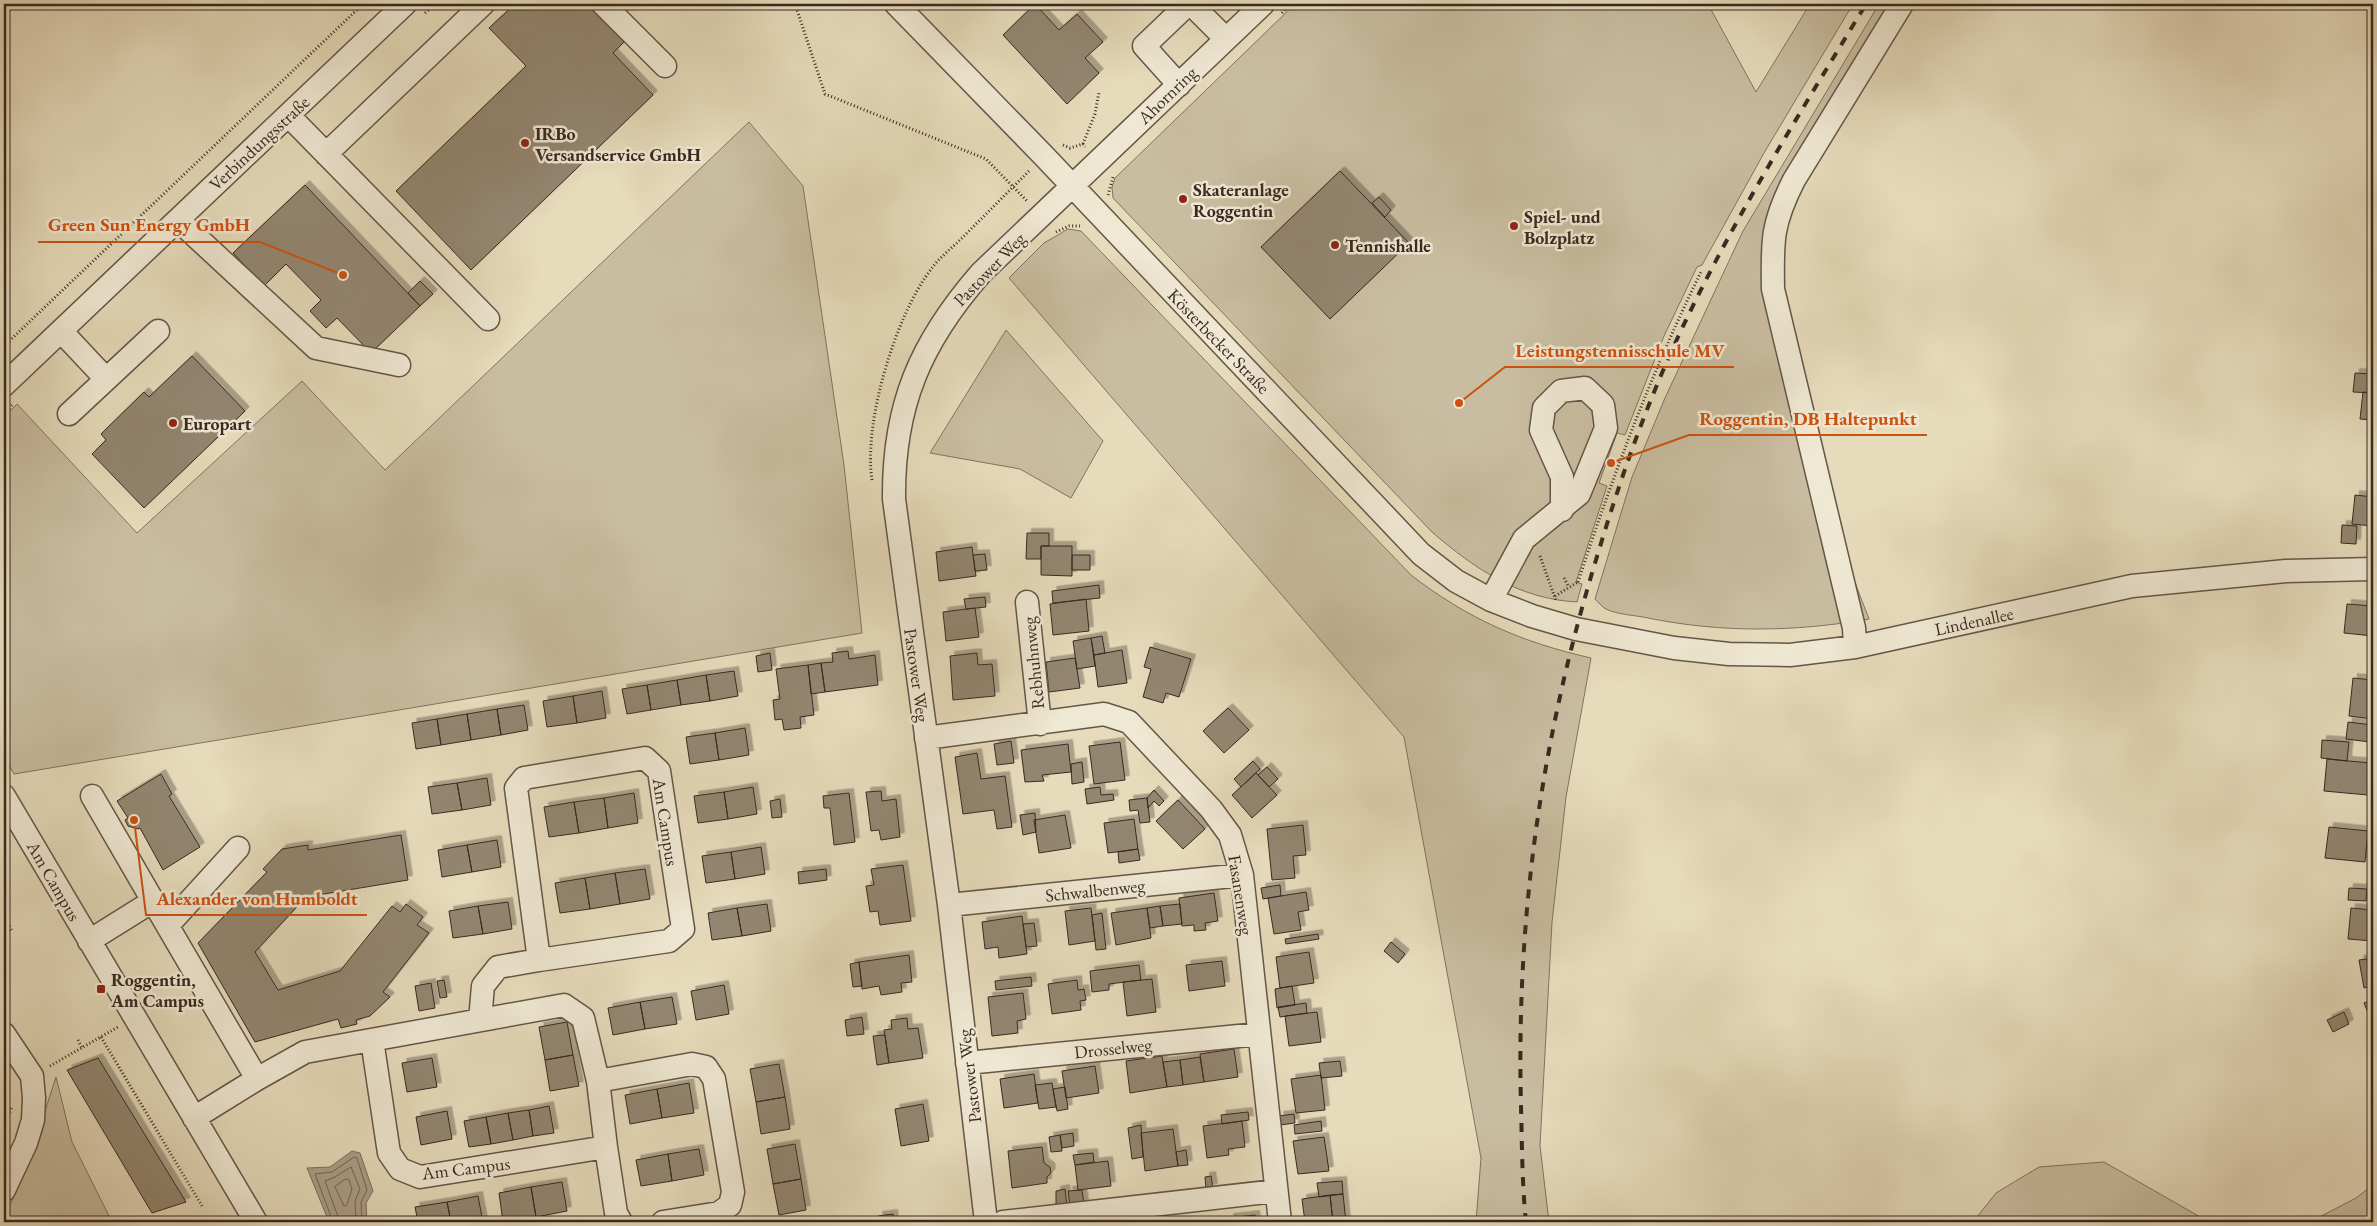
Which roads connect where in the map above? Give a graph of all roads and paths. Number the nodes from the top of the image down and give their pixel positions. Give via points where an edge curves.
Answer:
1 (363, 4) edge
2 (405, 4) edge
3 (483, 4) edge
4 (603, 4) edge
5 (794, 4) edge
6 (1190, 4) edge
7 (1263, 4) edge
8 (1902, 4) edge
9 (904, 6) edge
10 (1226, 39) junction
11 (665, 66) dead end
12 (1179, 84) junction
13 (1099, 92) dead end
14 (289, 116) junction
15 (1083, 144) dead end
16 (326, 154) junction
17 (1072, 187) junction
18 (178, 220) junction
19 (1049, 228) junction
20 (1087, 233) dead end
21 (1702, 270) dead end
22 (488, 319) dead end
23 (158, 330) dead end
24 (61, 331) junction
25 (4, 346) edge
26 (399, 365) dead end
27 (106, 379) junction
28 (4, 385) edge
29 (69, 414) dead end
30 (1562, 510) junction
31 (1532, 533) junction
32 (2373, 569) edge
33 (1584, 577) dead end
34 (1564, 578) dead end
35 (1578, 582) junction
36 (1569, 587) junction
37 (1555, 596) junction
38 (1491, 600) junction
39 (1027, 602) dead end
40 (1556, 604) dead end
41 (1576, 629) joint
42 (1855, 647) junction
43 (1040, 724) junction
44 (926, 738) junction
45 (4, 796) edge
46 (92, 796) dead end
47 (238, 848) dead end
48 (1242, 875) junction
49 (153, 901) junction
50 (949, 905) junction
51 (4, 916) edge
52 (168, 925) junction
53 (12, 931) dead end
54 (89, 941) junction
55 (539, 960) junction
56 (135, 1018) junction
57 (480, 1020) junction
58 (4, 1034) edge
59 (1259, 1034) junction
60 (101, 1037) junction
61 (78, 1040) dead end
62 (372, 1040) junction
63 (82, 1048) junction
64 (967, 1063) junction
65 (32, 1076) junction
66 (257, 1079) junction
67 (598, 1081) junction
68 (194, 1118) junction
69 (606, 1148) junction
70 (4, 1190) edge
71 (1276, 1191) junction
72 (202, 1206) dead end
73 (256, 1222) edge
74 (621, 1222) edge
75 (663, 1222) edge
76 (986, 1222) edge
77 (1003, 1222) edge
78 (1280, 1222) edge

1 - 25 path
2 - 14 street, Verbindungsstraße
3 - 16 street
4 - 11 street
5 - 19 path via 825,94 986,159
6 - 10 street
6 - 12 street via 1144,46
7 - 10 street, Ahornring
8 - 42 street via 1794,180 1779,209 1772,242 1773,289 1854,628
9 - 17 street, Kösterbecker Straße
10 - 12 street, Ahornring
12 - 17 street, Ahornring
13 - 15 path via 1095,114
14 - 16 street
14 - 18 street, Verbindungsstraße
16 - 22 street
17 - 19 street, Pastower Weg
17 - 38 street, Kösterbecker Straße via 1421,554 1456,581
18 - 24 street, Verbindungsstraße
18 - 26 street via 316,348
19 - 20 path via 1080,226
19 - 44 street, Pastower Weg via 981,273 956,301 917,368 898,431 894,499
21 - 35 path via 1644,396
23 - 27 street
24 - 27 street
24 - 28 street, Verbindungsstraße
27 - 29 street
30 - 30 street via 1579,494 1606,428 1604,405 1585,388 1561,391 1544,408 1541,430 1562,477
30 - 31 street
31 - 37 path
31 - 38 street via 1524,539
32 - 42 street, Lindenallee via 2286,571 2132,586
33 - 35 path via 1581,576
34 - 36 path
35 - 36 path
36 - 37 path
37 - 40 path
38 - 41 street, Kösterbecker Straße
39 - 43 street, Rebhuhnweg
41 - 42 street, Lindenallee via 1674,648 1729,654 1790,655
43 - 44 street, Fasanenweg
43 - 48 street, Fasanenweg via 1104,714 1130,722 1211,809 1230,835
44 - 50 street, Pastower Weg
45 - 54 street, Am Campus
46 - 49 street
47 - 52 street
48 - 50 street, Schwalbenweg
48 - 59 street, Fasanenweg
49 - 52 street
49 - 54 street, Am Campus
50 - 64 street, Pastower Weg
51 - 53 path
52 - 66 street
54 - 56 street, Am Campus
55 - 55 street, Am Campus via 516,788 524,778 645,758 659,771 683,929 669,941
55 - 57 street, Am Campus via 498,967 483,986
56 - 60 path
56 - 68 street, Am Campus
57 - 62 street
57 - 67 street via 564,1005 583,1018
58 - 65 street
59 - 64 street, Drosselweg
59 - 71 street, Fasanenweg
60 - 63 path
60 - 72 path
61 - 63 path
62 - 66 street via 305,1052
62 - 69 street, Am Campus via 388,1152 400,1169 420,1177
63 - 65 path
64 - 76 street, Pastower Weg
65 - 70 street via 33,1120
66 - 68 street
67 - 69 street
67 - 75 street via 692,1064 706,1067 714,1080 733,1192 730,1204 719,1213
68 - 73 street, Am Campus
69 - 74 street via 616,1213
71 - 77 street
71 - 78 street, Fasanenweg

